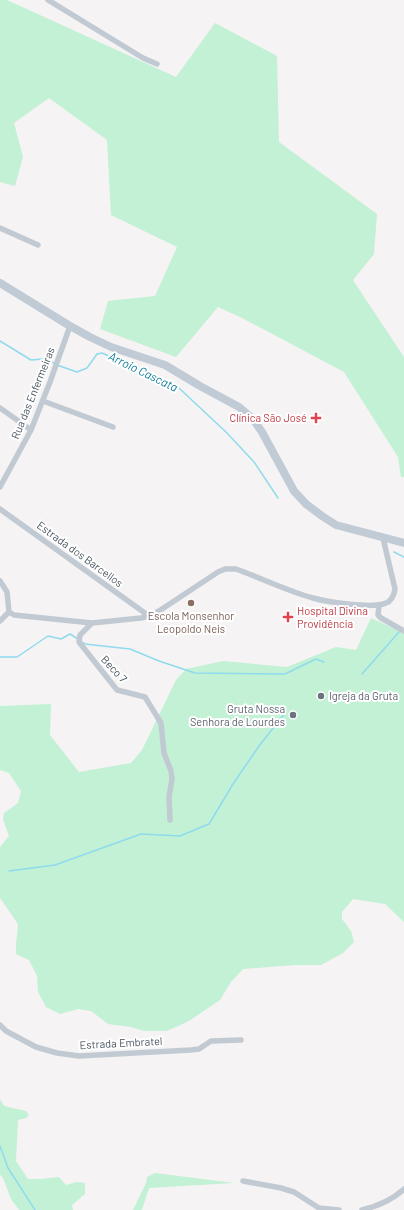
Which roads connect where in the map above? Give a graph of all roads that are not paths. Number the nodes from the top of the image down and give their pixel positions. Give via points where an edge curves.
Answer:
1 (48, 0) edge
2 (157, 64) dead end
3 (0, 228) edge
4 (38, 245) dead end
5 (0, 283) edge
6 (70, 326) junction
7 (43, 401) junction
8 (0, 408) edge
9 (113, 427) dead end
10 (32, 430) junction
11 (0, 487) edge
12 (0, 509) edge
13 (383, 538) junction
14 (404, 543) edge
15 (0, 581) edge
16 (379, 606) junction
17 (9, 612) junction
18 (149, 616) junction
19 (0, 621) edge
20 (92, 624) junction
21 (404, 631) edge
22 (170, 820) dead end
23 (0, 1025) edge
24 (242, 1040) dead end
25 (243, 1182) dead end
26 (404, 1189) edge
27 (339, 1210) edge
28 (362, 1210) edge

1 - 2 street
3 - 4 street
5 - 6 main road
6 - 7 street, Rua das Enfermeiras
6 - 13 main road via 111,347 165,365 239,407 253,419 262,432 294,491 306,504 336,525
7 - 9 street
7 - 10 street, Rua das Enfermeiras
8 - 10 street
10 - 11 street, Rua das Enfermeiras
12 - 18 street, Estrada dos Barcellos
13 - 14 main road
13 - 16 street via 395,589 394,596 388,603
15 - 17 street via 7,592
16 - 18 street via 314,598 236,569 225,569
16 - 21 street via 378,615 381,618
17 - 19 street
17 - 20 street via 14,615
18 - 20 street
20 - 22 street, Beco 7 via 80,635 79,642 117,690 145,697 158,715 164,753 172,779 168,797
23 - 24 street, Estrada Embratel via 36,1047 79,1056 199,1049 211,1041
25 - 27 street via 281,1188 294,1192 320,1208
26 - 28 street via 377,1206

